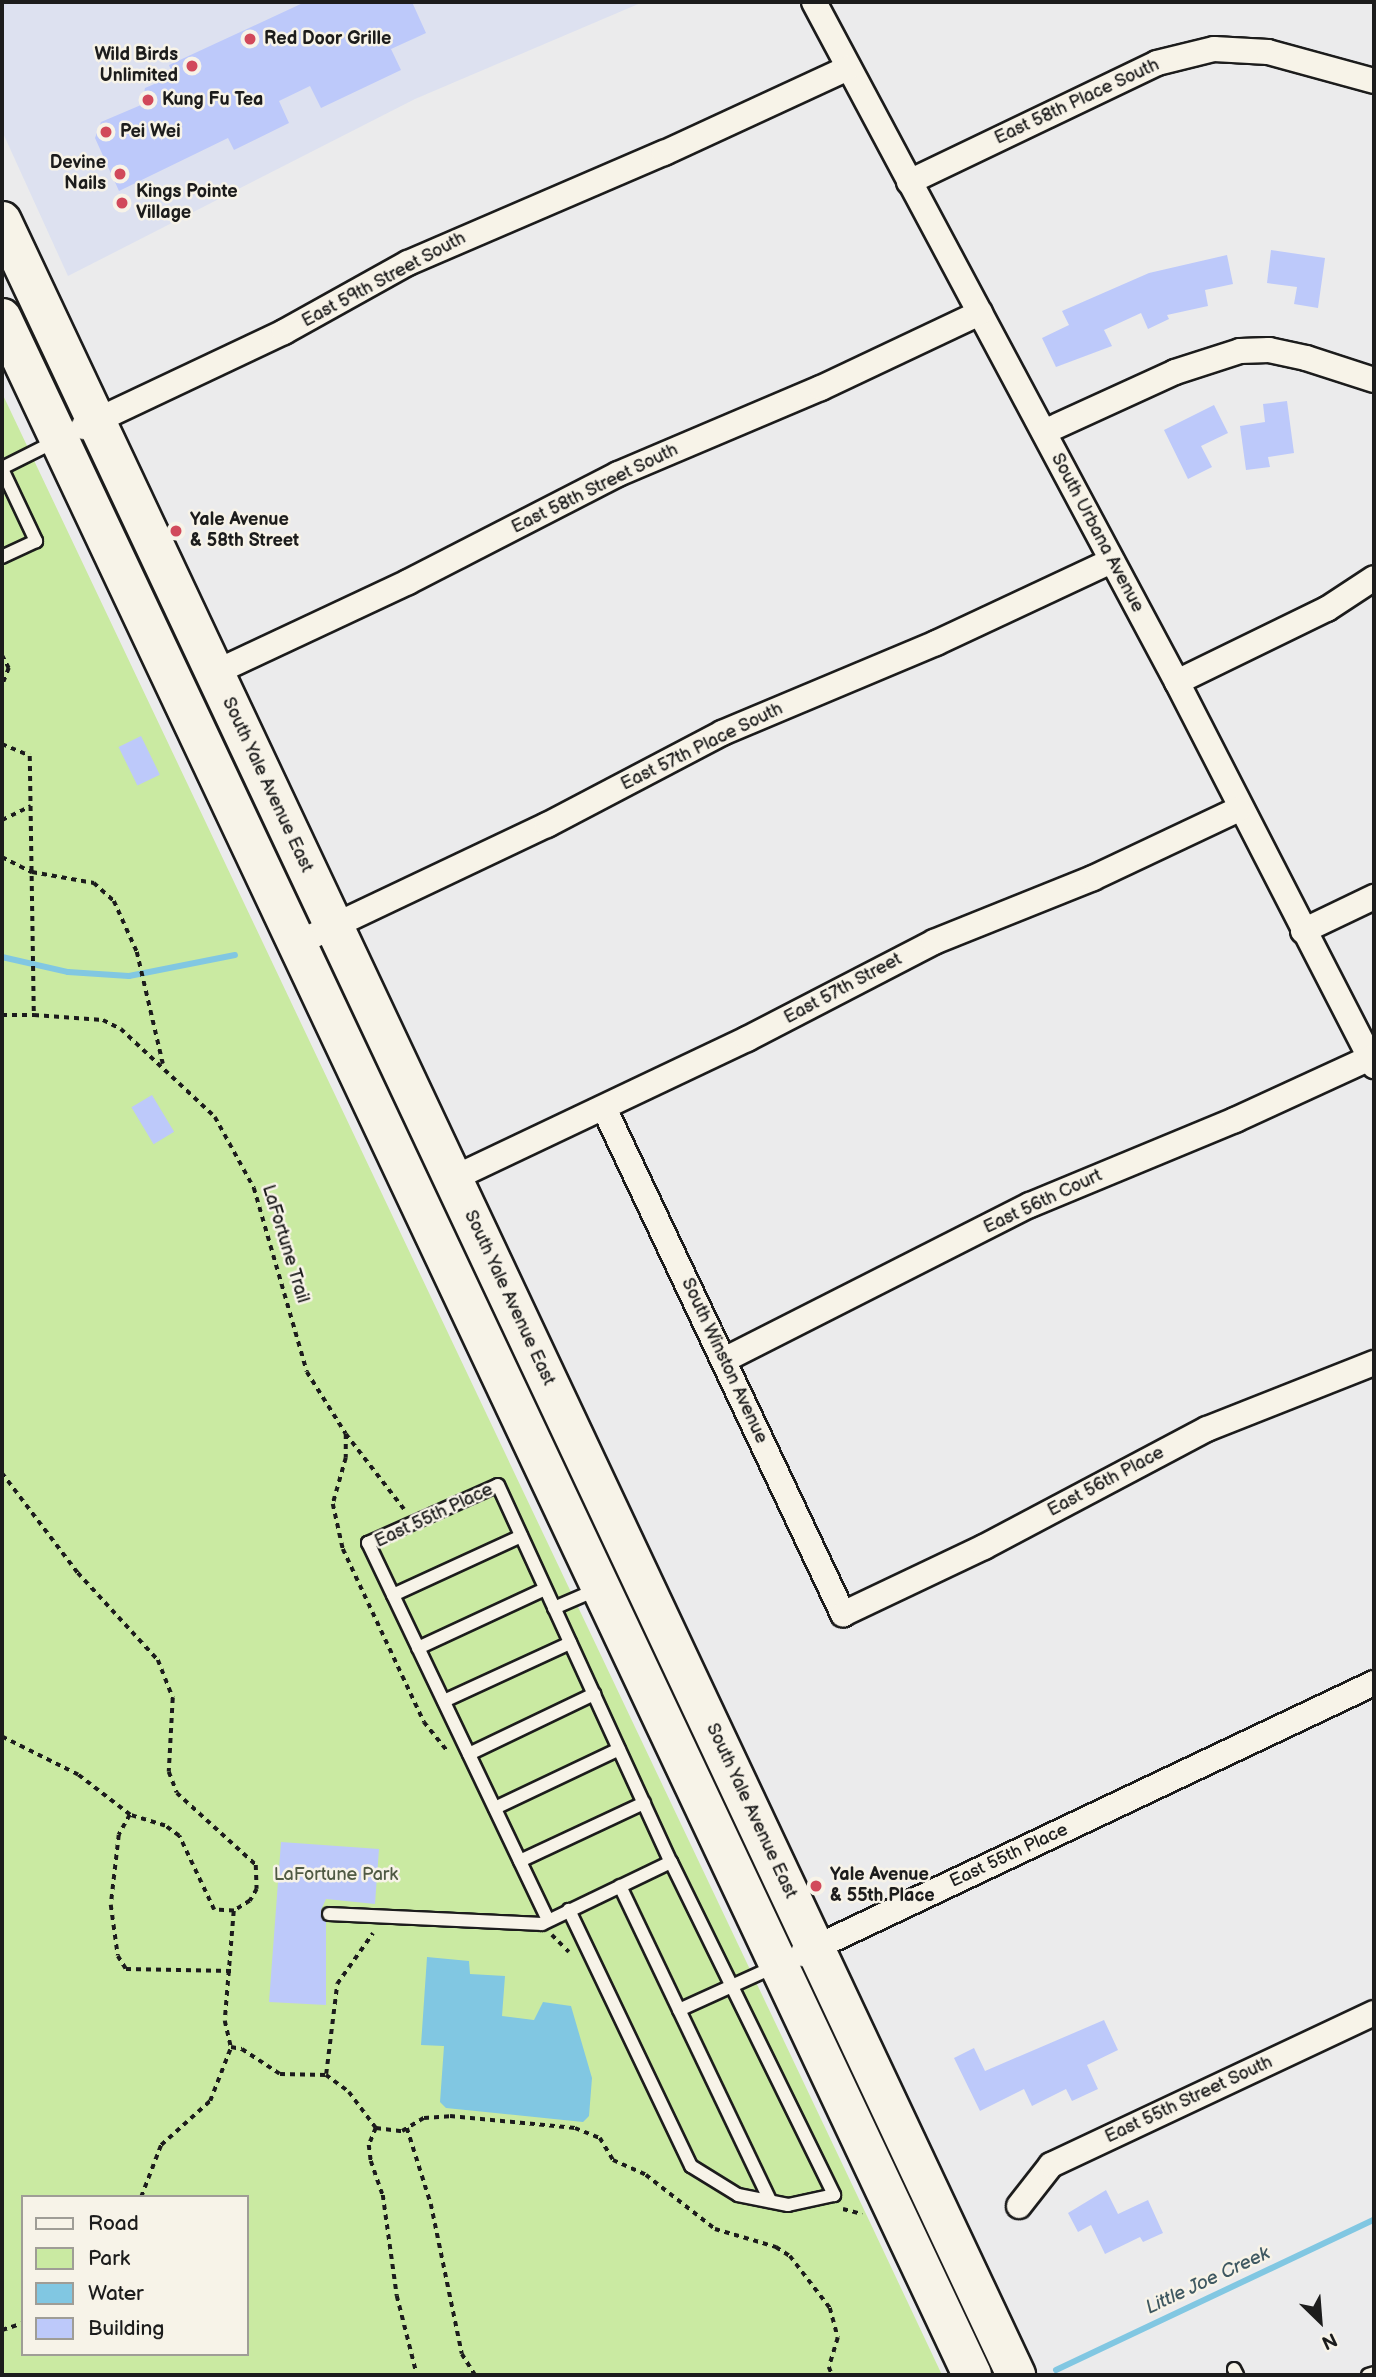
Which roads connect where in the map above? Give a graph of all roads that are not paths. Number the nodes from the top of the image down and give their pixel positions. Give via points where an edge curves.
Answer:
1 (814, 2) edge
2 (848, 68) junction
3 (1374, 81) edge
4 (909, 182) junction
5 (2, 221) edge
6 (979, 313) junction
7 (2, 318) edge
8 (1374, 380) edge
9 (96, 421) junction
10 (1044, 432) junction
11 (59, 439) junction
12 (2, 468) edge
13 (2, 557) edge
14 (1111, 562) junction
15 (1374, 578) edge
16 (214, 673) junction
17 (1177, 682) junction
18 (1239, 809) junction
19 (1374, 897) edge
20 (334, 926) junction
21 (1303, 931) junction
22 (298, 943) junction
23 (1372, 1062) edge
24 (604, 1108) junction
25 (452, 1179) junction
26 (724, 1360) junction
27 (1374, 1363) edge
28 (521, 1536) junction
29 (601, 1587) junction
30 (545, 1589) junction
31 (393, 1595) junction
32 (554, 1608) junction
33 (843, 1614) joint
34 (570, 1643) junction
35 (418, 1648) junction
36 (1374, 1683) edge
37 (594, 1695) junction
38 (444, 1701) junction
39 (619, 1749) junction
40 (469, 1754) junction
41 (644, 1803) junction
42 (495, 1808) junction
43 (520, 1861) junction
44 (671, 1862) junction
45 (620, 1886) junction
46 (569, 1910) junction
47 (329, 1914) dead end
48 (548, 1920) junction
49 (815, 1948) junction
50 (779, 1965) junction
51 (731, 1987) junction
52 (679, 2010) junction
53 (1374, 2013) edge
54 (770, 2201) junction
55 (1019, 2206) dead end
56 (1374, 2373) edge
57 (972, 2375) edge
58 (1016, 2375) edge
59 (1368, 2375) edge

1 - 2 street, South Urbana Avenue
2 - 4 street, South Urbana Avenue
2 - 9 street, East 59th Street South via 408,263 285,332
3 - 4 street, East 58th Place South via 1268,52 1214,50 1157,62
4 - 6 street, South Urbana Avenue
5 - 9 main road, South Yale Avenue East
6 - 10 street, South Urbana Avenue
6 - 16 street, East 58th Street South via 821,388 618,474 408,582
7 - 11 main road
8 - 10 street via 1306,358 1269,350 1240,351 1175,372
9 - 11 street, East 59th Street South
9 - 16 main road, South Yale Avenue East
10 - 14 street, South Urbana Avenue
11 - 12 lane, East 59th Street South
11 - 22 main road
12 - 13 lane via 36,541
14 - 17 street, South Urbana Avenue
14 - 20 street, East 57th Place South via 936,643 722,733 547,825
15 - 17 street via 1327,609
16 - 20 main road, South Yale Avenue East
17 - 18 street, South Urbana Avenue
18 - 21 street, South Urbana Avenue
18 - 24 street, East 57th Street via 1093,878 934,942
19 - 21 street
20 - 22 street, East 57th Place South
20 - 25 main road, South Yale Avenue East
21 - 23 street, South Urbana Avenue
22 - 29 main road
23 - 26 street, East 56th Court via 1030,1205
24 - 25 street, East 57th Street
24 - 26 street, South Winston Avenue
25 - 49 main road, South Yale Avenue East
26 - 33 street, South Winston Avenue
27 - 33 street, East 56th Place via 1207,1429 984,1547
28 - 30 lane, East 55th Place
28 - 31 lane
28 - 31 lane, East 55th Place via 498,1485 368,1543
29 - 32 lane
29 - 50 main road
30 - 32 lane, East 55th Place
30 - 35 lane
31 - 35 lane, East 55th Place
32 - 34 lane, East 55th Place
34 - 37 lane, East 55th Place
34 - 38 lane
35 - 38 lane, East 55th Place
36 - 49 street, East 55th Place
37 - 39 lane, East 55th Place
37 - 40 lane
38 - 40 lane, East 55th Place
39 - 41 lane, East 55th Place
39 - 42 lane
40 - 42 lane, East 55th Place
41 - 43 lane
41 - 44 lane, East 55th Place
42 - 43 lane, East 55th Place
43 - 48 lane, East 55th Place
44 - 45 lane
44 - 51 lane, East 55th Place
45 - 46 lane
45 - 52 lane
46 - 48 lane
46 - 54 lane via 691,2166 738,2195
47 - 48 lane via 542,1924
49 - 50 street, East 55th Place
49 - 58 main road, South Yale Avenue East
50 - 51 lane, East 55th Place
50 - 57 main road
51 - 52 lane
51 - 54 lane via 834,2195 788,2205
52 - 54 lane
53 - 55 street, East 55th Street South via 1051,2165
56 - 59 lane

